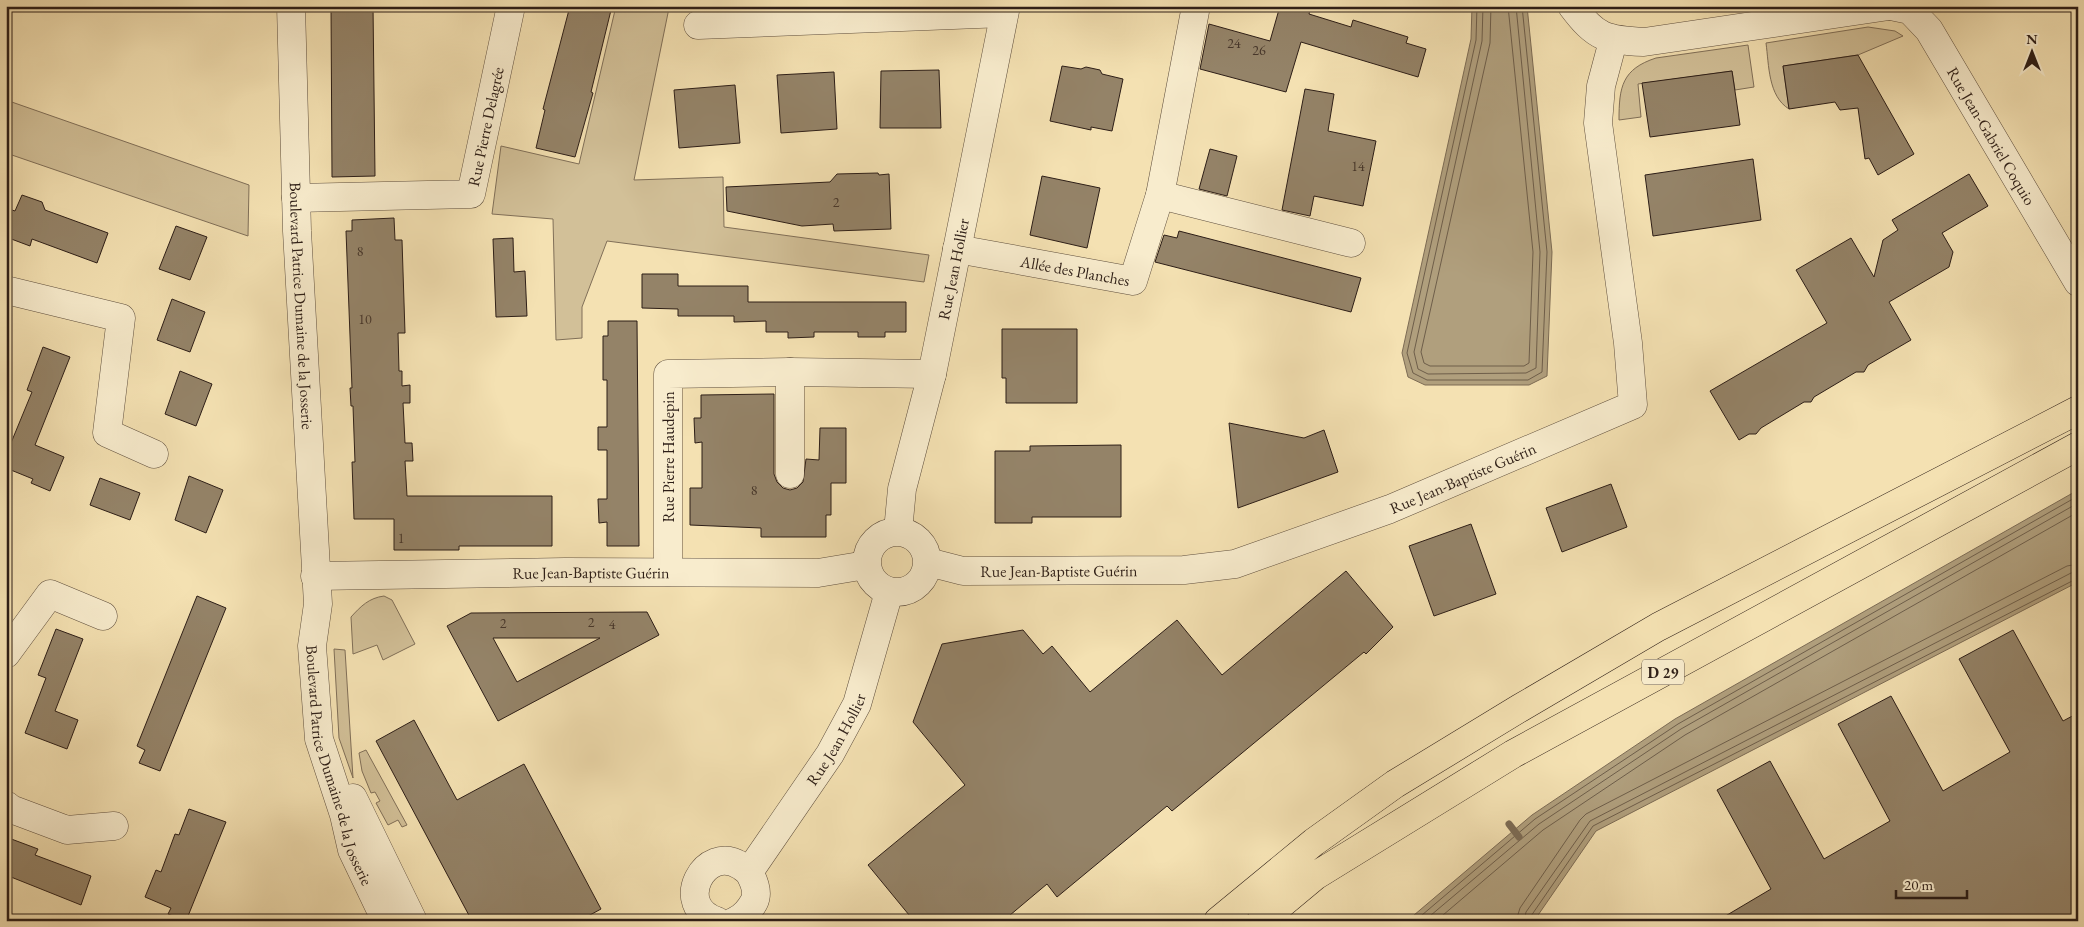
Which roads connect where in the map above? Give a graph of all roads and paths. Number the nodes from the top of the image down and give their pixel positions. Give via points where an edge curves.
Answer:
1 (290, 6) edge
2 (512, 6) edge
3 (1196, 6) edge
4 (1572, 6) edge
5 (1890, 6) edge
6 (1005, 10) edge
7 (698, 26) dead end
8 (1612, 40) junction
9 (1160, 195) junction
10 (296, 198) junction
11 (1351, 243) dead end
12 (957, 249) junction
13 (2078, 282) edge
14 (6, 290) edge
15 (790, 372) junction
16 (932, 374) junction
17 (2078, 410) edge
18 (2078, 446) edge
19 (154, 454) dead end
20 (790, 474) dead end
21 (898, 531) junction
22 (928, 562) junction
23 (866, 565) junction
24 (668, 572) junction
25 (315, 576) junction
26 (889, 592) junction
27 (318, 604) junction
28 (103, 616) dead end
29 (6, 654) edge
30 (6, 805) edge
31 (114, 826) dead end
32 (749, 872) junction
33 (717, 920) edge
34 (386, 921) edge
35 (414, 921) edge
36 (1218, 921) edge
37 (1261, 921) edge

1 - 10 street, Boulevard Patrice Dumaine de la Josserie
2 - 10 street, Rue Pierre Delagrée via 472,194
3 - 9 street, Allée des Planches
4 - 8 street, Rue Jean-Gabriel Coquio via 1589,28
5 - 8 street, Rue Jean-Gabriel Coquio via 1644,42
5 - 13 street, Rue Jean-Gabriel Coquio via 1910,10 1929,30
6 - 7 street
6 - 12 street, Rue Jean Hollier
8 - 22 street, Rue Jean-Baptiste Guérin via 1601,86 1598,123 1628,343 1633,404 1390,509 1235,564 1184,570 963,571
9 - 11 street
9 - 12 street, Allée des Planches via 1133,281
10 - 25 street, Boulevard Patrice Dumaine de la Josserie
12 - 16 street, Rue Jean Hollier
14 - 19 street via 121,318 107,433
15 - 16 street, Rue Pierre Haudepin
15 - 20 street
15 - 24 street, Rue Pierre Haudepin via 668,374
16 - 21 street, Rue Jean Hollier via 902,489
17 - 36 main road, D 29 via 1658,627 1520,708 1388,789 1314,842
18 - 37 main road, D 29 via 1513,754 1315,876
21 - 22 street via 913,536 924,547
21 - 23 street via 881,535 870,548
22 - 26 street via 925,576 916,587 903,592
23 - 24 street, Rue Jean-Baptiste Guérin via 818,573
23 - 26 street via 873,582
24 - 25 street, Rue Jean-Baptiste Guérin
25 - 27 street, Boulevard Patrice Dumaine de la Josserie
26 - 32 street, Rue Jean Hollier via 857,704 830,754
27 - 34 street, Boulevard Patrice Dumaine de la Josserie via 312,646 319,739 352,850
27 - 35 street, Boulevard Patrice Dumaine de la Josserie via 326,628 334,735 344,778 363,823
28 - 29 street via 50,594
30 - 31 street via 67,830
32 - 33 street via 755,885 755,899 749,912
32 - 33 street via 735,862 717,861 703,870 694,885 694,898 700,910

